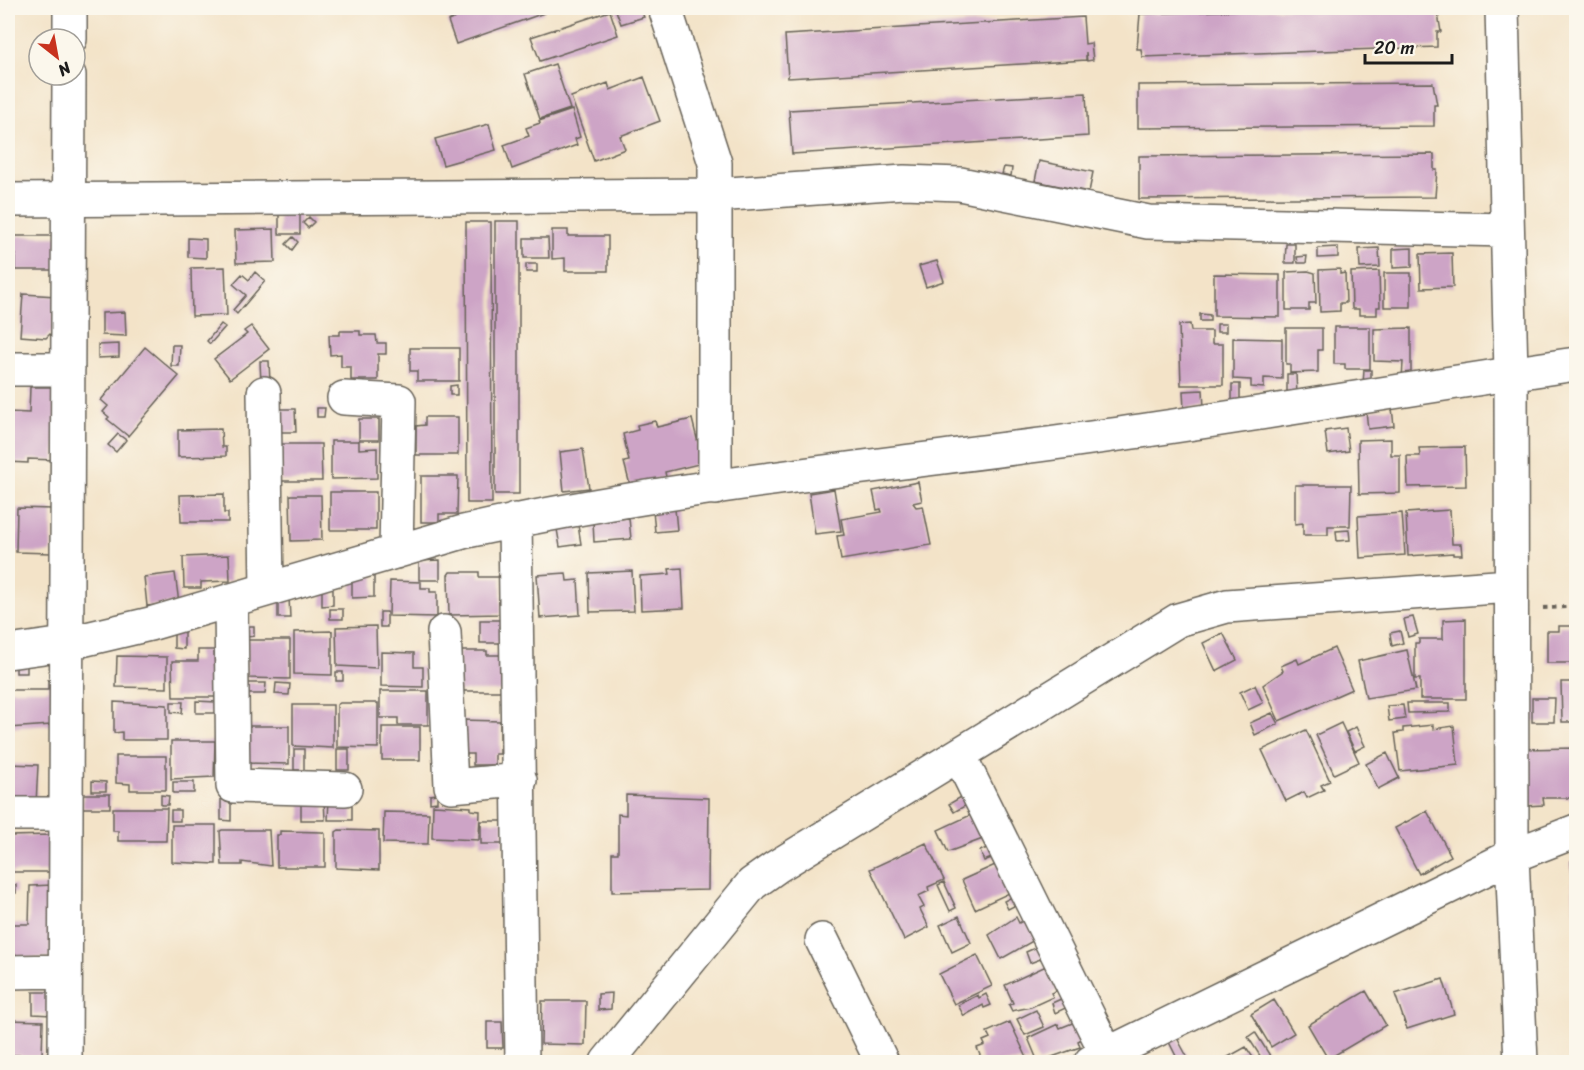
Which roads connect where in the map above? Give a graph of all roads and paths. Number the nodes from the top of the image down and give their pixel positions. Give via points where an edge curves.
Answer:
1 (70, 8) edge
2 (665, 8) edge
3 (1502, 8) edge
4 (70, 27) edge
5 (69, 87) edge
6 (716, 195) junction
7 (8, 200) edge
8 (69, 200) junction
9 (1507, 230) junction
10 (1576, 364) edge
11 (8, 369) edge
12 (68, 369) junction
13 (1511, 373) junction
14 (264, 393) dead end
15 (344, 398) dead end
16 (715, 488) junction
17 (516, 520) junction
18 (396, 552) junction
19 (1510, 586) junction
20 (267, 589) junction
21 (231, 600) junction
22 (444, 632) dead end
23 (65, 644) junction
24 (8, 652) edge
25 (959, 755) junction
26 (520, 780) junction
27 (345, 789) dead end
28 (8, 814) edge
29 (65, 814) junction
30 (1576, 831) edge
31 (1512, 856) junction
32 (822, 939) dead end
33 (65, 971) junction
34 (8, 972) edge
35 (1099, 1058) edge
36 (65, 1062) edge
37 (522, 1062) edge
38 (607, 1062) edge
39 (882, 1062) edge
40 (1521, 1062) edge

1 - 4 street
2 - 6 street via 715,163
3 - 9 street
5 - 8 street
6 - 8 street
6 - 9 street via 904,182 960,184 1148,222
6 - 16 street
7 - 8 street
8 - 12 street
9 - 13 street
10 - 13 street
11 - 12 street
12 - 23 street
13 - 16 street via 1211,422
13 - 19 street
14 - 20 street
15 - 18 street via 399,401
16 - 17 street
17 - 18 street
17 - 26 street
18 - 20 street
19 - 25 street via 1227,606 1178,620
19 - 31 street
20 - 21 street
21 - 23 street
21 - 27 street via 233,786
22 - 26 street via 451,786
23 - 24 street
23 - 29 street
25 - 35 street
25 - 38 street via 752,884
26 - 37 street
28 - 29 street
29 - 33 street
30 - 31 street
31 - 35 street
31 - 40 street
32 - 39 street
33 - 34 street
33 - 36 street

